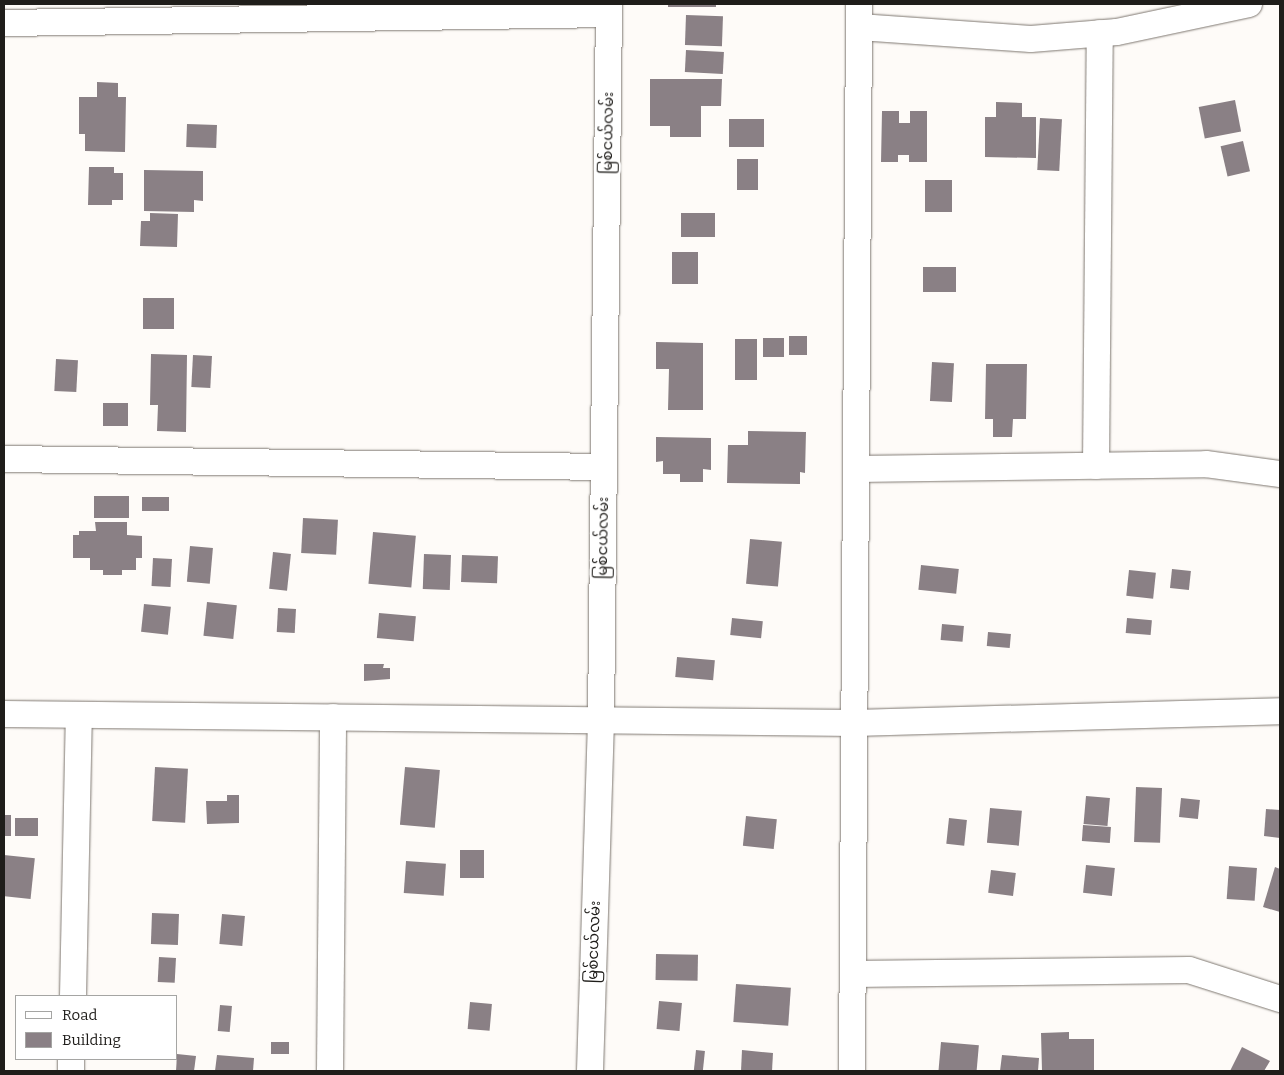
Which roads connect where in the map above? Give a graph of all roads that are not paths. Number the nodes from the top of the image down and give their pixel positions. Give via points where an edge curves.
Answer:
1 (1249, 4) edge
2 (609, 9) edge
3 (859, 15) edge
4 (4, 23) edge
5 (1100, 33) junction
6 (4, 459) edge
7 (1096, 466) junction
8 (604, 468) junction
9 (857, 469) junction
10 (1280, 474) edge
11 (1280, 710) edge
12 (4, 714) edge
13 (79, 715) junction
14 (333, 718) junction
15 (600, 720) junction
16 (855, 723) junction
17 (853, 974) junction
18 (73, 995) edge
19 (1280, 999) edge
20 (330, 1071) edge
21 (590, 1071) edge
22 (852, 1071) edge

1 - 5 street
2 - 4 street
2 - 8 street, မြစ်ငယ်လမ်း
3 - 5 street via 1031,39
3 - 9 street
5 - 7 street
6 - 8 street
7 - 9 street
7 - 10 street via 1206,464
8 - 15 street, မြစ်ငယ်လမ်း
9 - 16 street
11 - 16 street
12 - 13 street
13 - 14 street
13 - 18 street
14 - 15 street
14 - 20 street
15 - 16 street
15 - 21 street, မြစ်ငယ်လမ်း
16 - 17 street
17 - 19 street via 1189,970
17 - 22 street

